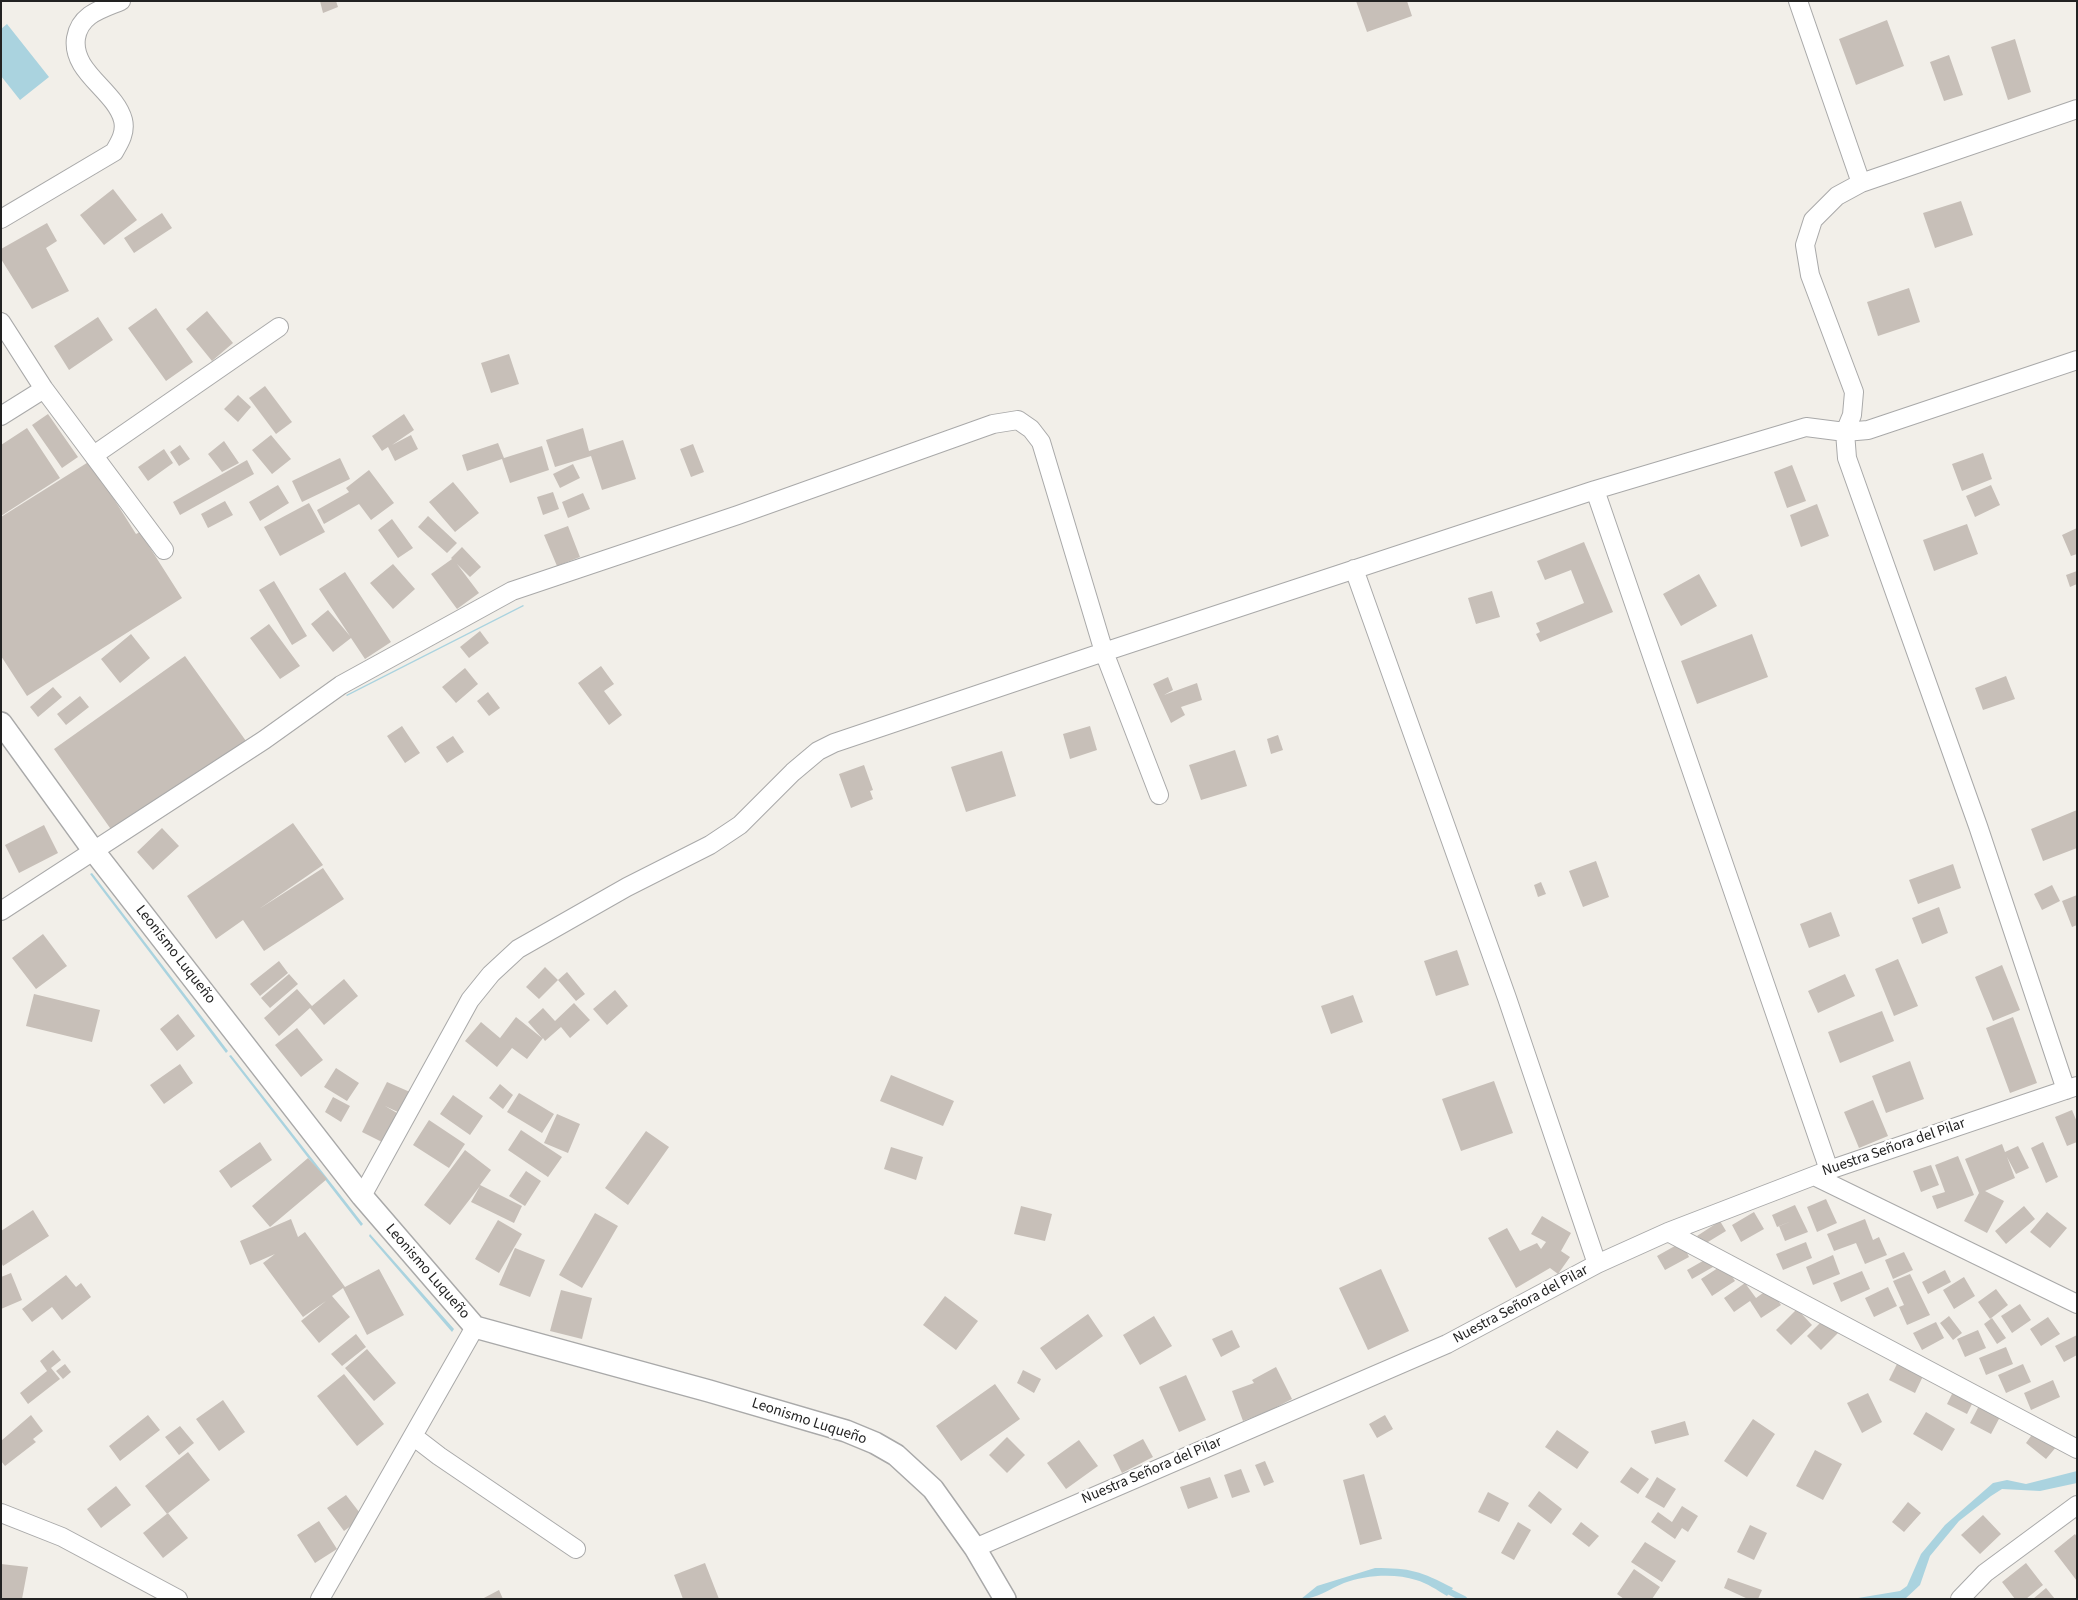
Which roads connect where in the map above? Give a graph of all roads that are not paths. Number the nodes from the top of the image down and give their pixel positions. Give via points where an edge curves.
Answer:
1 (121, 1) edge
2 (1798, 1) edge
3 (2077, 109) edge
4 (1861, 183) junction
5 (1, 219) edge
6 (1, 322) edge
7 (279, 327) dead end
8 (2076, 364) edge
9 (44, 389) junction
10 (1, 416) edge
11 (1845, 432) junction
12 (94, 455) junction
13 (1594, 490) junction
14 (164, 550) dead end
15 (1354, 569) junction
16 (1104, 652) junction
17 (1, 723) edge
18 (1159, 795) dead end
19 (93, 850) junction
20 (1, 911) edge
21 (2071, 1088) edge
22 (1821, 1173) junction
23 (362, 1196) junction
24 (1668, 1232) junction
25 (1598, 1264) junction
26 (2077, 1304) edge
27 (475, 1327) junction
28 (414, 1436) junction
29 (2077, 1449) edge
30 (2077, 1506) edge
31 (1, 1513) edge
32 (975, 1548) junction
33 (576, 1549) dead end
34 (178, 1599) edge
35 (320, 1599) edge
36 (1005, 1599) edge
37 (1960, 1599) edge

1 - 5 street via 90,14 78,29 75,46 80,62 117,106 124,121 123,137 114,152
2 - 4 street
3 - 4 street
4 - 11 street via 1837,196 1813,220 1805,245 1810,275 1854,392 1852,415
6 - 9 street
7 - 12 street
8 - 11 street via 1868,430
9 - 10 street
9 - 12 street
11 - 13 street via 1806,427
11 - 21 street via 1847,458
12 - 14 street
13 - 15 street
13 - 22 street
15 - 16 street
15 - 25 street
16 - 18 street
16 - 19 street via 1041,442 1032,429 1018,420 993,424 512,592 342,686
16 - 23 street via 854,735 818,751 740,825 718,840 518,950 491,974 470,1000
17 - 19 street, Leonismo Luqueño
19 - 20 street
19 - 23 street, Leonismo Luqueño
21 - 22 street, Nuestra Señora del Pilar
22 - 24 street, Nuestra Señora del Pilar
22 - 26 street
23 - 27 street, Leonismo Luqueño
24 - 25 street, Nuestra Señora del Pilar
24 - 29 street
25 - 32 street, Nuestra Señora del Pilar via 1447,1344
27 - 28 street
27 - 32 street, Leonismo Luqueño via 846,1431 875,1443 896,1455 933,1489
28 - 33 street
28 - 35 street
30 - 37 street via 1985,1573
31 - 34 street via 62,1537
32 - 36 street, Leonismo Luqueño

